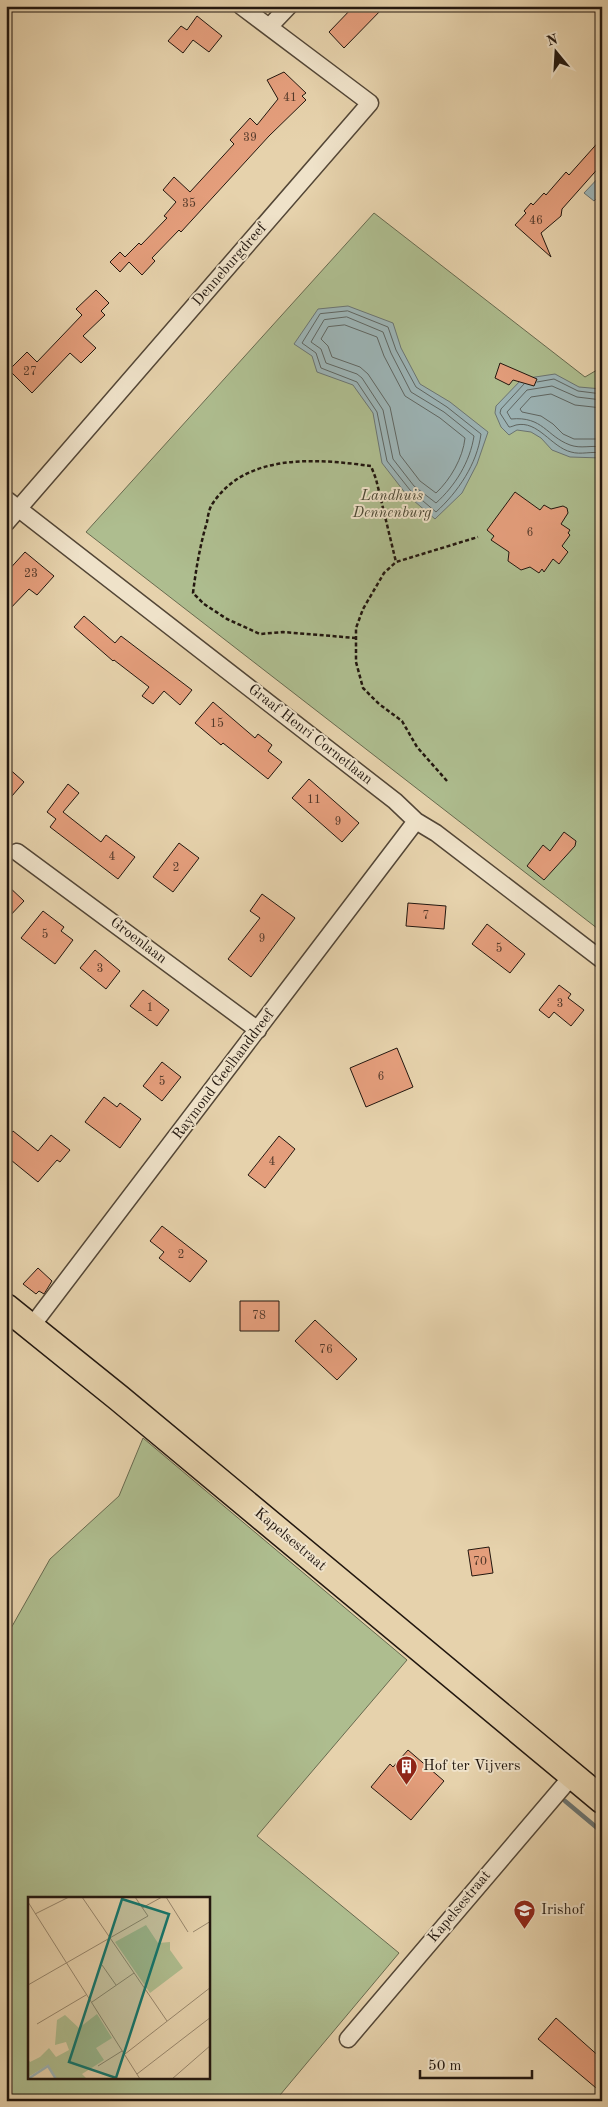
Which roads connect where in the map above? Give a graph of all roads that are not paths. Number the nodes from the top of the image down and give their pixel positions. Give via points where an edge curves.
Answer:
1 (241, 6) edge
2 (289, 6) edge
3 (269, 27) junction
4 (13, 504) edge
5 (6, 523) edge
6 (416, 821) junction
7 (17, 852) dead end
8 (602, 960) edge
9 (258, 1030) junction
10 (6, 1306) edge
11 (31, 1327) junction
12 (572, 1776) junction
13 (602, 1800) edge
14 (348, 2039) dead end

1 - 3 street
2 - 3 street
3 - 4 street, Denneburgdreef via 370,103
4 - 5 street, Denneburgdreef
4 - 6 street, Graaf Henri Cornetlaan via 395,800
6 - 8 street, Graaf Henri Cornetlaan
6 - 9 street, Raymond Geelhanddreef
7 - 9 street, Groenlaan
9 - 11 street, Raymond Geelhanddreef
10 - 11 main road, Kapelsestraat
11 - 12 main road, Kapelsestraat
12 - 13 main road, Kapelsestraat
12 - 14 street, Kapelsestraat

